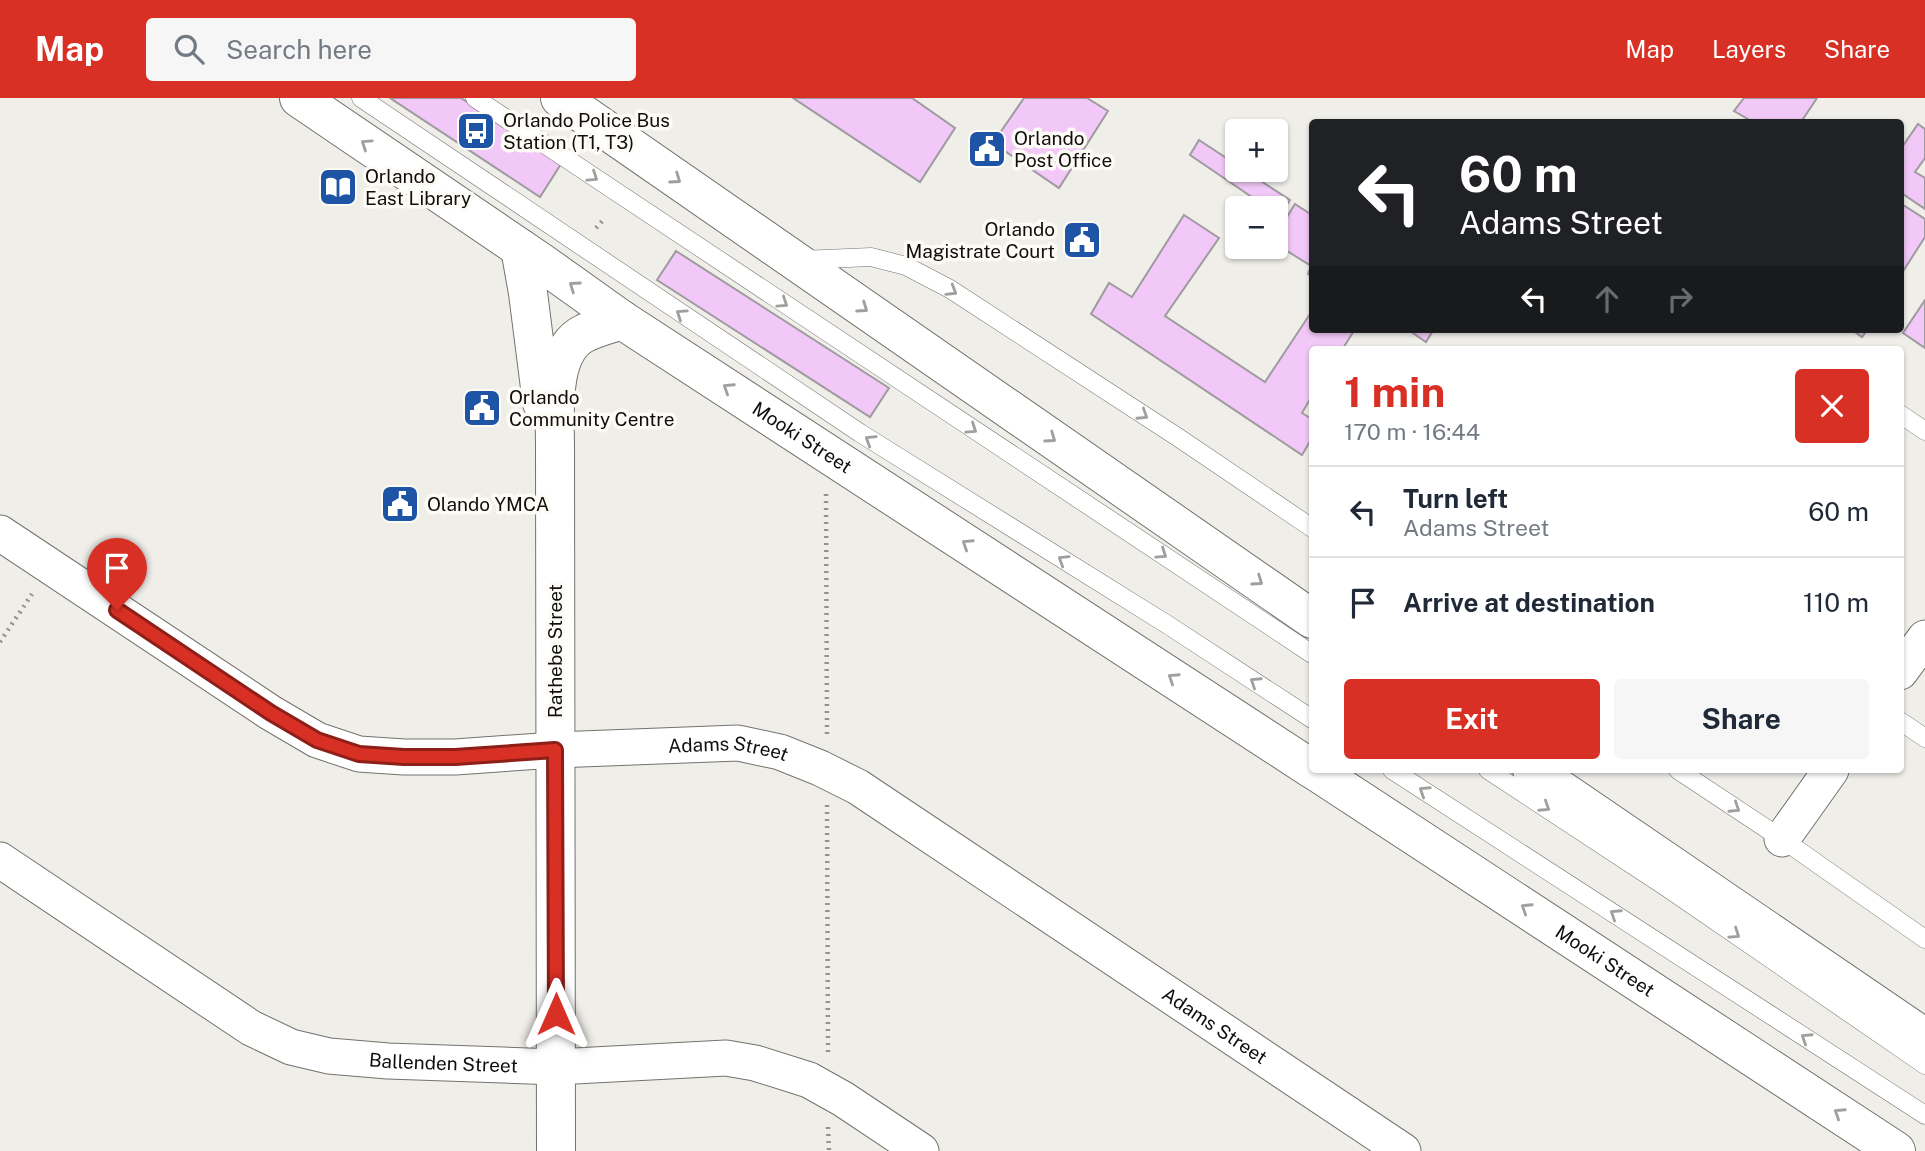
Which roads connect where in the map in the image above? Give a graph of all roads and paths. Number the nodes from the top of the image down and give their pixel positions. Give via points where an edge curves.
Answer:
1 (299, 98) edge
2 (361, 98) edge
3 (475, 98) edge
4 (562, 99) edge
5 (605, 218) dead end
6 (596, 228) dead end
7 (520, 248) junction
8 (794, 260) junction
9 (622, 320) junction
10 (1904, 417) edge
11 (1925, 431) edge
12 (555, 446) junction
13 (1309, 526) edge
14 (0, 533) edge
15 (50, 566) junction
16 (1309, 616) edge
17 (1925, 638) edge
18 (0, 642) edge
19 (1309, 652) edge
20 (1904, 667) edge
21 (1309, 717) edge
22 (1904, 724) edge
23 (1925, 738) edge
24 (555, 750) junction
25 (1309, 766) edge
26 (1319, 773) edge
27 (1397, 773) edge
28 (1493, 773) edge
29 (1536, 773) edge
30 (1683, 773) edge
31 (1829, 773) edge
32 (1782, 839) junction
33 (0, 860) edge
34 (1925, 939) edge
35 (1925, 1038) edge
36 (1925, 1065) edge
37 (556, 1067) junction
38 (1925, 1115) edge
39 (556, 1151) edge
40 (921, 1151) edge
41 (1403, 1151) edge
42 (1896, 1151) edge

7 -> 1 main road, Mooki Street
21 -> 2 lane, Mooki Street via 860,433
3 -> 19 lane
4 -> 8 main road
5 - 6 path
9 -> 7 main road, Mooki Street
7 - 12 main road, Rathebe Street via 542,404
8 -> 13 lane via 871,257 906,266 950,289
8 -> 16 main road
9 - 12 main road, Rathebe Street via 585,333 569,347 556,386
25 -> 9 main road, Mooki Street
10 - 11 lane
12 - 24 main road, Rathebe Street
14 - 15 street, Adams Street
15 - 18 path
15 - 24 street, Adams Street via 317,740 359,754 404,757
17 - 20 street
22 - 23 lane
24 - 37 main road, Rathebe Street
24 - 41 street, Adams Street via 738,743 780,752 820,768 858,787
42 -> 26 main road, Mooki Street
38 -> 27 lane
28 -> 36 lane
29 - 35 main road
30 -> 32 lane
31 - 32 street
32 - 34 lane
33 - 37 street, Ballenden Street via 251,1028 290,1047 388,1061
37 - 39 main road, Rathebe Street
37 - 40 street, Ballenden Street via 726,1058 755,1063 809,1080

